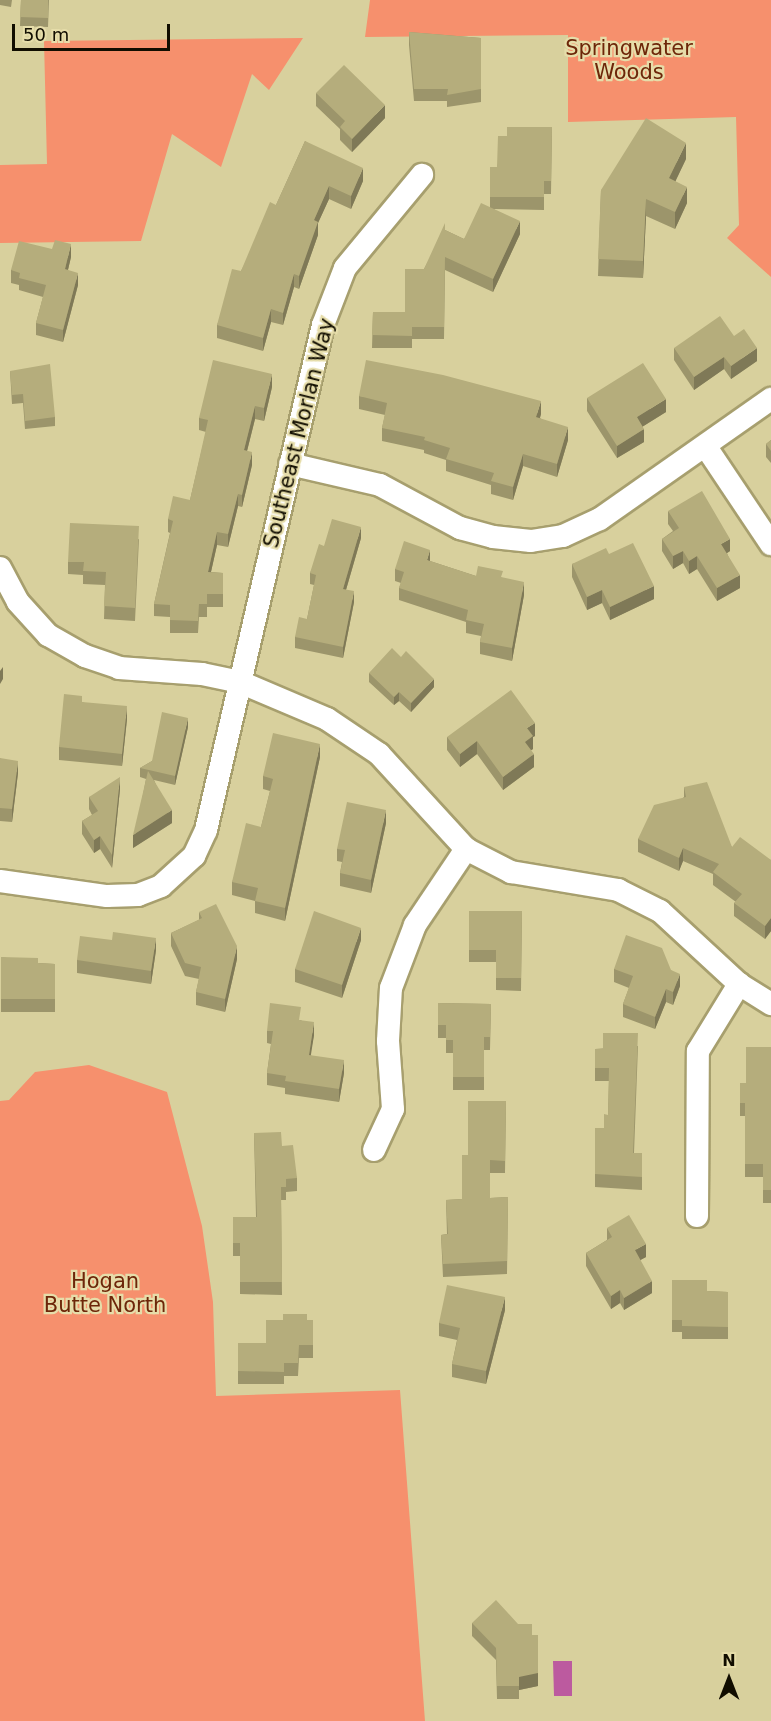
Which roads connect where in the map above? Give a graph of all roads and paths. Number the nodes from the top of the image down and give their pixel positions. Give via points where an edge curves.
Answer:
1 (422, 175) dead end
2 (771, 399) edge
3 (706, 447) junction
4 (290, 464) junction
5 (771, 544) edge
6 (0, 567) edge
7 (240, 682) junction
8 (466, 849) junction
9 (0, 881) edge
10 (739, 984) junction
11 (771, 1004) edge
12 (374, 1150) dead end
13 (696, 1216) dead end

1 - 4 street, Southeast Morlan Way via 345,268 314,354
2 - 3 street
3 - 4 street via 600,519 563,536 531,541 460,528 380,485
3 - 5 street
4 - 7 street, Southeast Morlan Way
6 - 7 street via 18,602 48,635 110,665
7 - 8 street via 327,719 379,754
7 - 9 street, Southeast Morlan Way via 206,830 194,856 177,874 161,886 128,895
8 - 10 street via 511,872 618,890 660,911
8 - 12 street via 415,925 391,988 388,1041 393,1109
10 - 11 street
10 - 13 street via 698,1051

